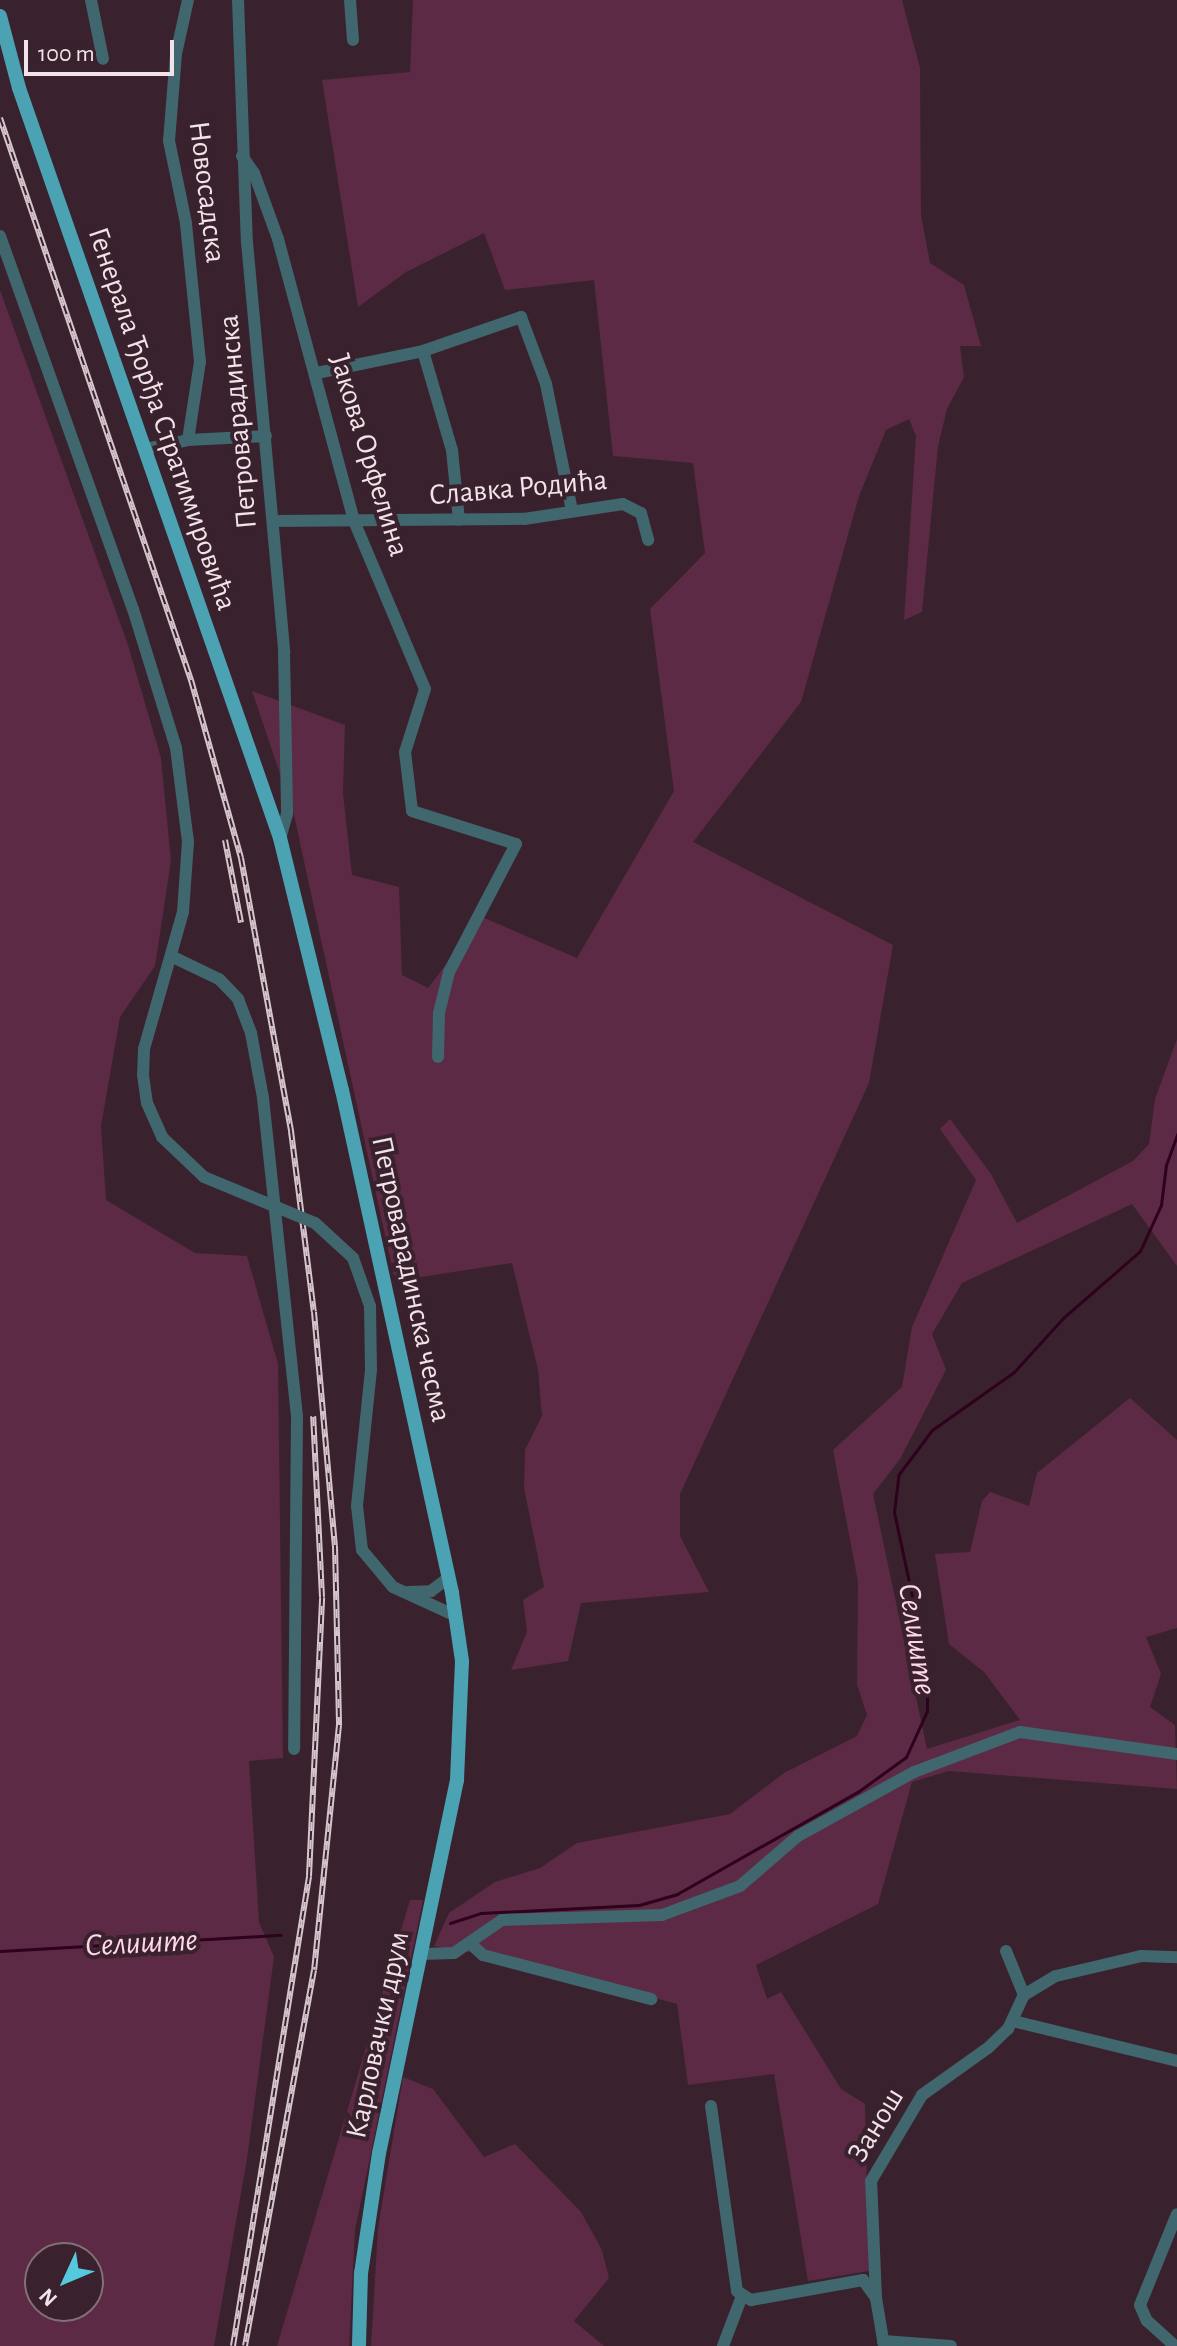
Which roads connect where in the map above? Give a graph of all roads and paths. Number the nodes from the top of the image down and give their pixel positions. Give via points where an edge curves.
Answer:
1 (91, 0) edge
2 (188, 0) edge
3 (238, 0) edge
4 (350, 0) edge
5 (0, 16) edge
6 (353, 40) dead end
7 (103, 59) dead end
8 (242, 156) junction
9 (0, 236) edge
10 (423, 351) junction
11 (317, 373) junction
12 (266, 436) junction
13 (188, 440) junction
14 (145, 449) junction
15 (572, 511) junction
16 (459, 520) junction
17 (274, 521) junction
18 (354, 521) junction
19 (648, 540) dead end
20 (280, 838) junction
21 (173, 957) junction
22 (438, 1057) dead end
23 (448, 1578) junction
24 (402, 1592) junction
25 (456, 1616) junction
26 (461, 1736) joint
27 (294, 1749) dead end
28 (1177, 1754) edge
29 (470, 1943) junction
30 (1006, 1951) dead end
31 (422, 1954) junction
32 (1177, 1957) edge
33 (1024, 1995) junction
34 (651, 1999) dead end
35 (1013, 2021) junction
36 (1177, 2061) edge
37 (711, 2106) dead end
38 (1177, 2214) edge
39 (742, 2296) junction
40 (876, 2298) junction
41 (883, 2344) edge
42 (359, 2346) edge
43 (723, 2346) edge
44 (951, 2346) edge
45 (1175, 2346) edge

1 - 7 street
2 - 13 street, Новосадска via 176,54 169,141 186,223 200,362
3 - 8 street, Петроварадинска
4 - 6 street
5 - 14 main road, Генерала Ђорђа Стратимировића via 19,88
8 - 11 street, Јакова Орфелина via 254,173 278,239
8 - 12 street, Петроварадинска
9 - 21 street via 173,736 188,842 183,912
10 - 11 street
10 - 15 street via 521,317 527,320
10 - 16 street via 452,450
11 - 18 street, Јакова Орфелина
12 - 13 street
12 - 17 street, Петроварадинска
13 - 14 street
14 - 20 main road, Генерала Ђорђа Стратимировића
15 - 16 street, Славка Родића
15 - 19 street, Славка Родића via 623,504 641,513
16 - 18 street, Славка Родића
17 - 18 street, Славка Родића
17 - 20 street, Петроварадинска via 284,652 287,814
18 - 22 street, Јакова Орфелина via 425,689 405,752 412,811 516,844 446,980
20 - 23 main road, Петроварадинска чесма via 342,1090
21 - 24 street, bridge via 143,1062 147,1103 162,1137 204,1177 315,1223 353,1258 370,1306 371,1370 357,1531 371,1566
21 - 27 street via 219,979 238,999 251,1033 263,1098 297,1417
23 - 24 street via 431,1591
23 - 25 main road, Петроварадинска чесма
24 - 25 street
25 - 26 main road, Петроварадинска чесма via 462,1661
26 - 31 main road, Карловачки друм via 447,1843
28 - 29 street via 1020,1732 933,1765 798,1836 727,1891 662,1915 502,1920
29 - 31 street via 454,1953
29 - 34 street via 483,1955
30 - 33 street
31 - 42 main road, Карловачки друм via 365,2235
32 - 33 street via 1107,1962 1056,1976
33 - 35 street, Занош
35 - 36 street
35 - 40 street, Занош via 988,2048 922,2095 879,2161 870,2187
37 - 39 street
38 - 45 street via 1140,2305 1147,2321
39 - 40 street via 756,2299 852,2278 872,2287
39 - 43 street
40 - 41 street, Занош
41 - 44 street, Занош

